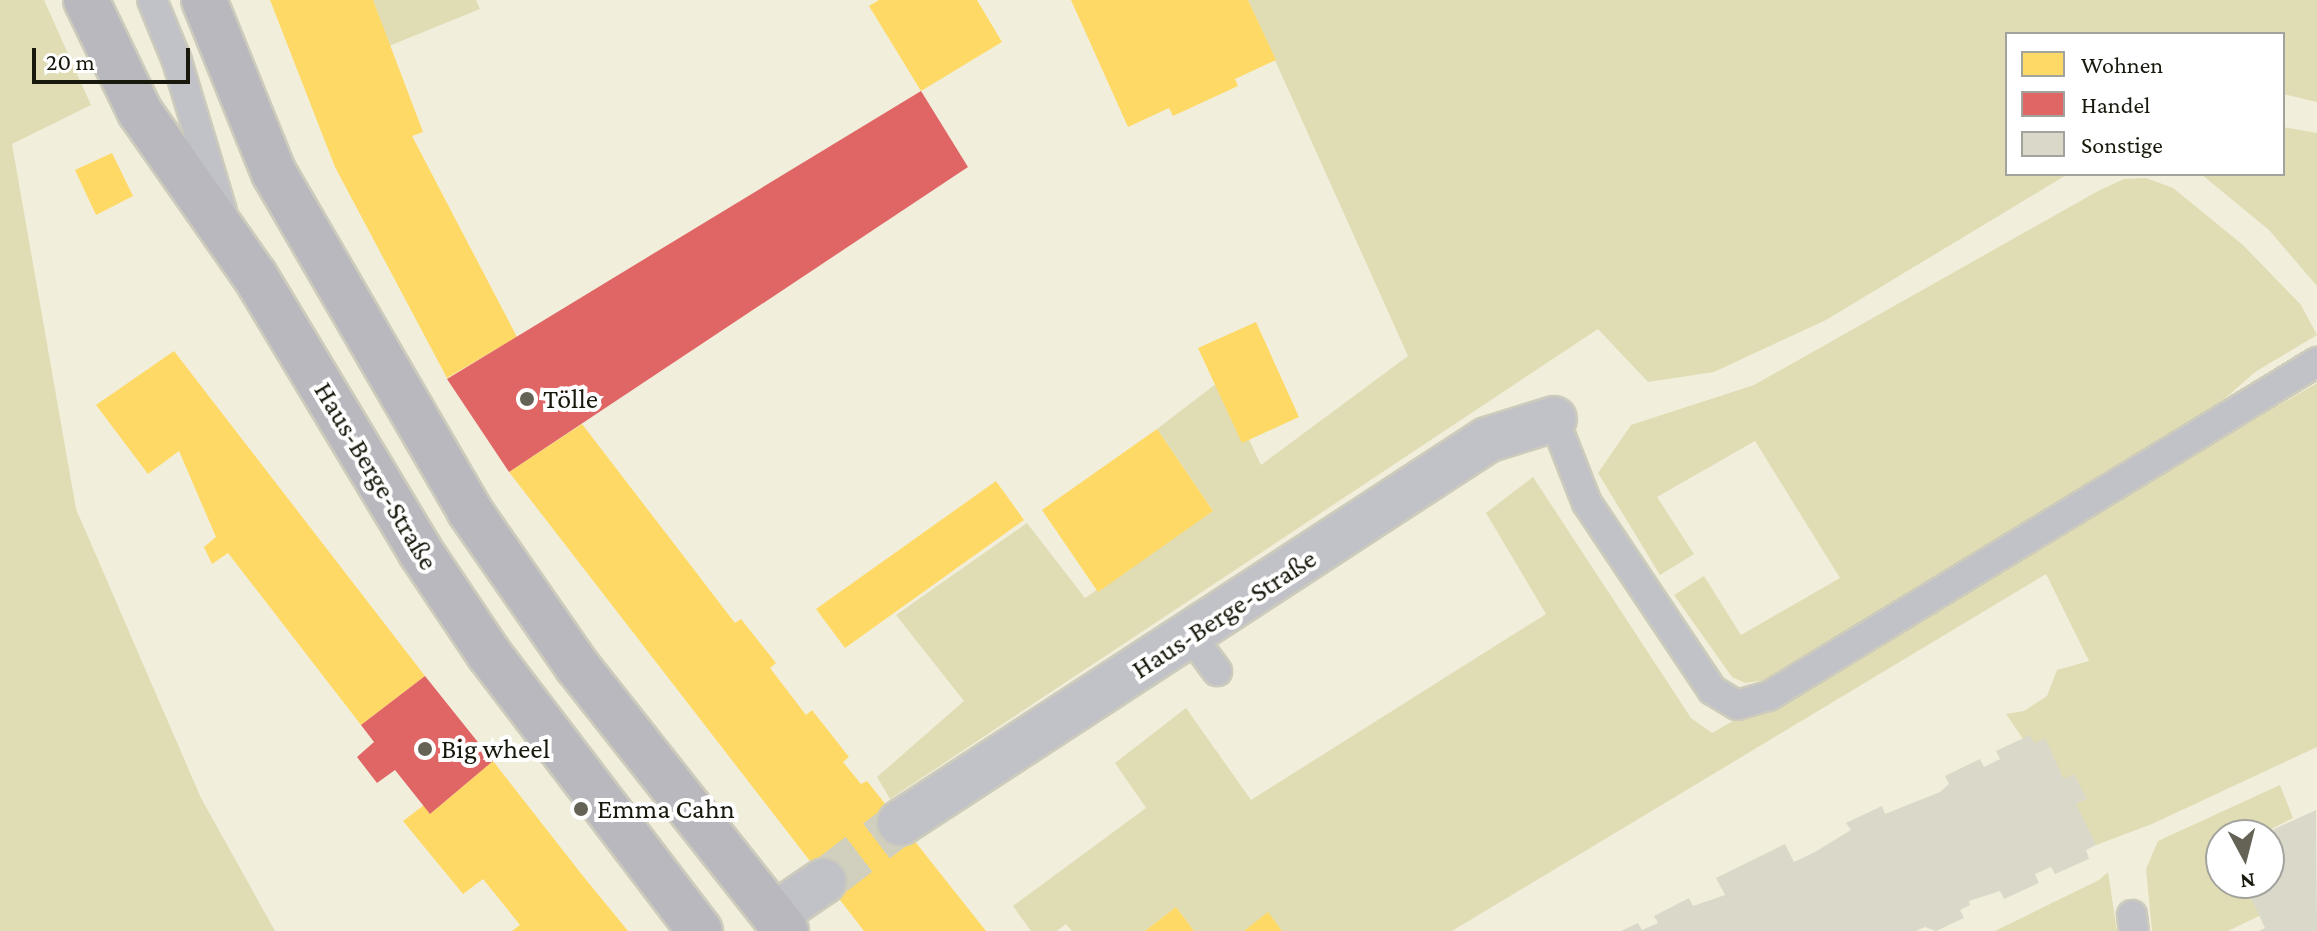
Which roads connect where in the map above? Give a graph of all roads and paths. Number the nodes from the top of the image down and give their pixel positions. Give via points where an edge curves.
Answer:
1 (86, 0) edge
2 (152, 0) edge
3 (204, 0) edge
4 (230, 239) junction
5 (2317, 362) edge
6 (1554, 419) joint
7 (1191, 636) junction
8 (1217, 671) dead end
9 (900, 823) tunnel mouth
10 (824, 881) tunnel mouth
11 (780, 923) edge
12 (700, 931) edge

1 - 4 main road, Haus-Berge-Straße via 140,112
2 - 4 lane via 177,61
3 - 11 main road via 274,173 469,510 577,666
4 - 12 main road, Haus-Berge-Straße via 489,654
5 - 6 lane via 1769,696 1737,705 1712,690 1587,503
6 - 7 street, Haus-Berge-Straße via 1487,440
7 - 8 lane
7 - 9 street, Haus-Berge-Straße
10 - 11 street

